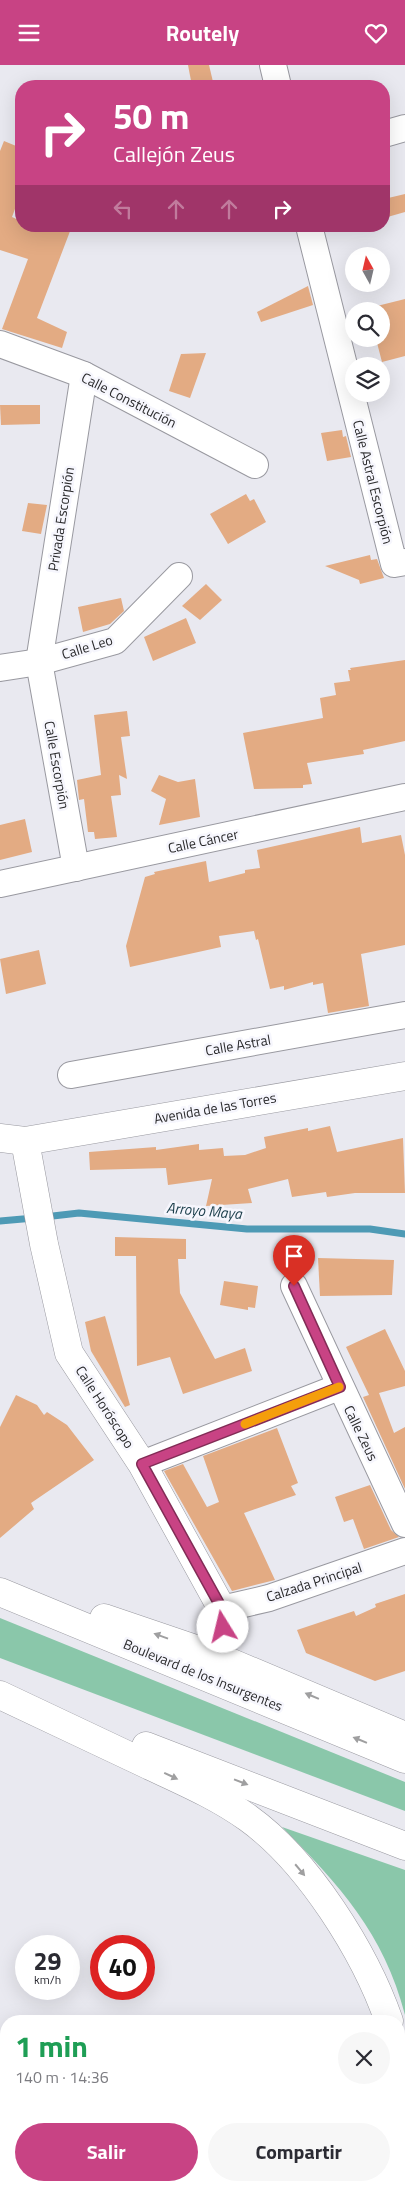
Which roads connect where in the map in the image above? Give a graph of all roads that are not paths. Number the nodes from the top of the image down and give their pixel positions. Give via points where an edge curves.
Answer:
1 (274, 65) edge
2 (277, 80) edge
3 (405, 129) edge
4 (390, 133) edge
5 (311, 232) edge
6 (0, 345) edge
7 (84, 375) junction
8 (254, 465) dead end
9 (399, 563) edge
10 (179, 576) dead end
11 (38, 662) junction
12 (0, 667) edge
13 (405, 797) edge
14 (76, 868) junction
15 (0, 884) edge
16 (405, 1015) edge
17 (71, 1075) dead end
18 (405, 1076) edge
19 (13, 1139) edge
20 (294, 1286) dead end
21 (340, 1387) junction
22 (142, 1464) junction
23 (405, 1524) edge
24 (405, 1551) edge
25 (0, 1587) edge
26 (0, 1592) edge
27 (222, 1609) junction
28 (213, 1655) junction
29 (0, 1689) edge
30 (0, 1695) edge
31 (405, 1736) edge
32 (405, 1759) edge
33 (405, 1846) edge
34 (387, 2015) edge

1 - 2 street
3 - 4 street
5 - 9 street, Calle Astral Escorpión
6 - 7 street, Calle Constitución
7 - 8 street, Calle Constitución
7 - 11 street, Privada Escorpión
10 - 11 street, Calle Leo via 116,641
11 - 12 street, Calle Leo
11 - 14 street, Calle Escorpión
13 - 14 street, Calle Cáncer
14 - 15 street, Calle Cáncer
16 - 17 street, Calle Astral
18 - 19 main road, Avenida de las Torres
19 - 22 main road, Calle Horóscopo via 32,1178 69,1353
20 - 21 street, Calle Zeus
21 - 22 street
21 - 23 street, Calle Zeus
22 - 27 main road, Calle Horóscopo
24 - 27 street, Calzada Principal via 269,1598
28 -> 25 main road via 139,1628
32 -> 26 main road, Boulevard de los Insurgentes
27 - 28 main road via 223,1627
31 -> 28 main road
29 -> 33 main road
30 -> 34 main road via 213,1796 249,1819 280,1847 338,1919 376,1986

